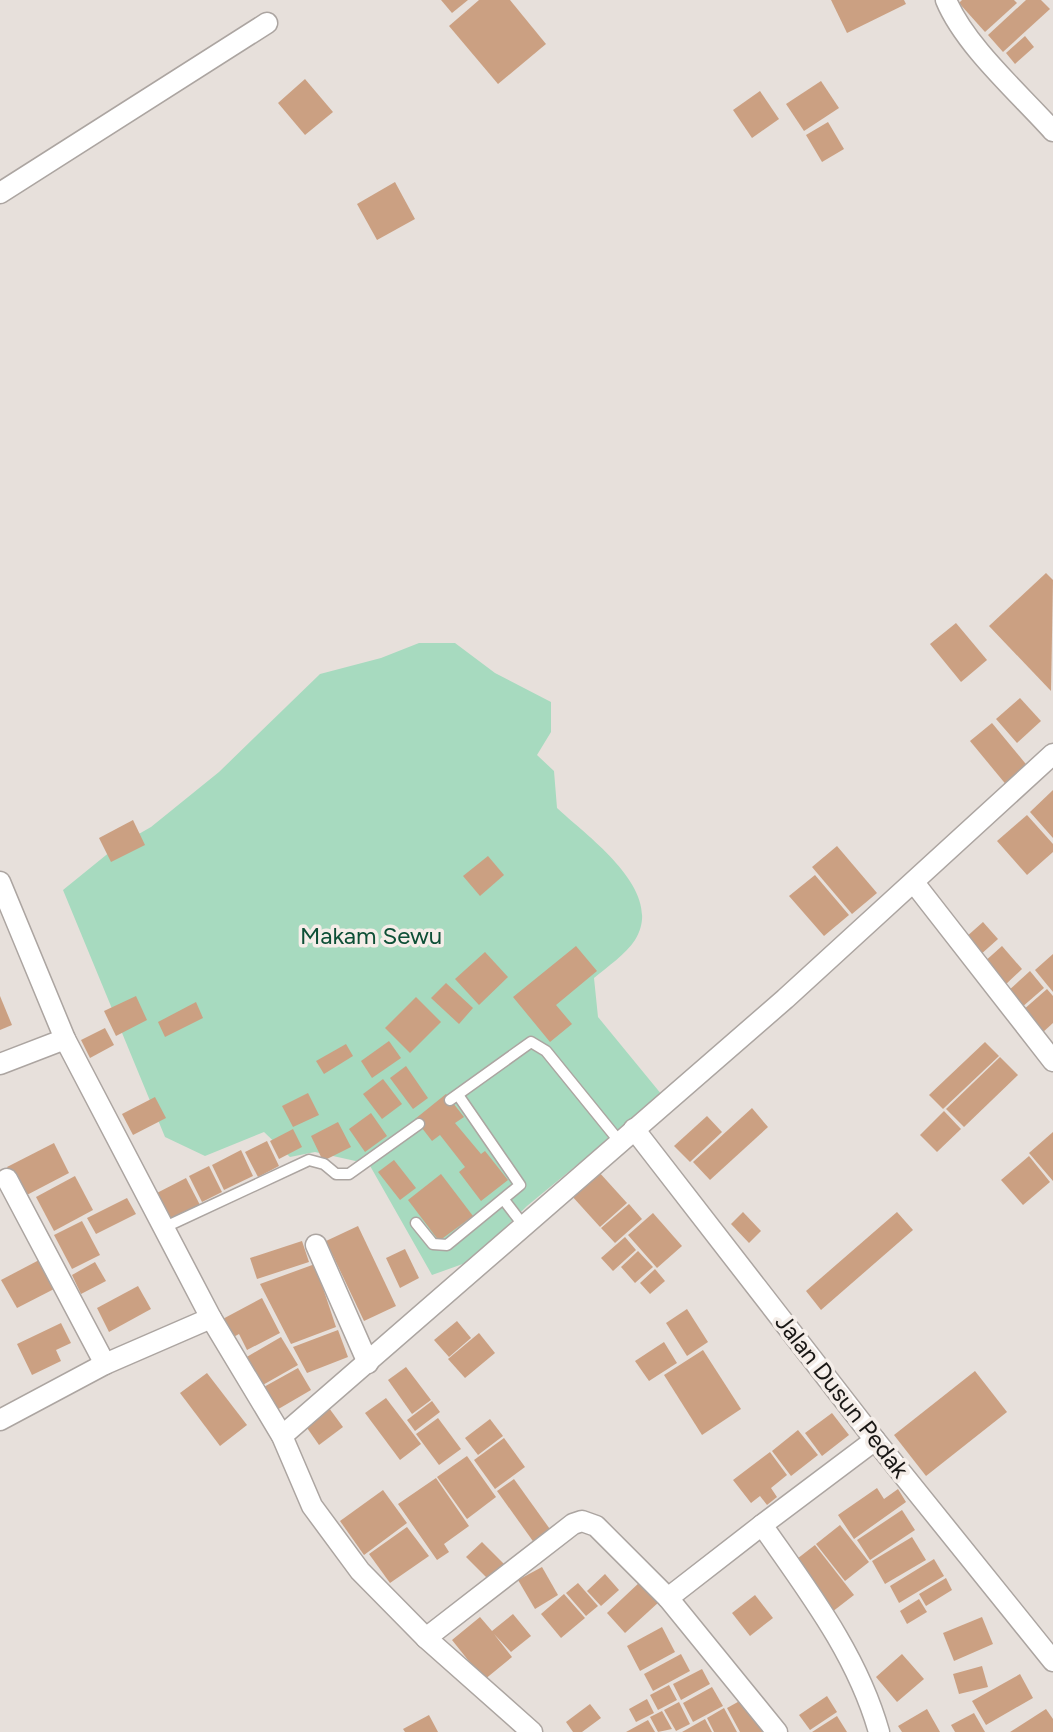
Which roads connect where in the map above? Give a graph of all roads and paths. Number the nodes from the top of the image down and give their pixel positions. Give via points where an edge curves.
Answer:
1 (946, 0) edge
2 (267, 23) dead end
3 (1053, 131) edge
4 (0, 193) edge
5 (1053, 754) edge
6 (0, 882) edge
7 (915, 884) junction
8 (65, 1039) junction
9 (1053, 1061) edge
10 (0, 1064) edge
11 (419, 1124) dead end
12 (626, 1135) junction
13 (7, 1179) dead end
14 (504, 1200) junction
15 (416, 1223) dead end
16 (524, 1226) junction
17 (161, 1229) junction
18 (316, 1245) dead end
19 (211, 1318) junction
20 (368, 1363) junction
21 (105, 1364) junction
22 (0, 1420) edge
23 (282, 1436) junction
24 (875, 1440) junction
25 (762, 1525) junction
26 (668, 1598) junction
27 (426, 1638) junction
28 (1053, 1661) edge
29 (532, 1732) edge
30 (777, 1732) edge
31 (879, 1732) edge

1 - 3 street via 980,49
2 - 4 street
5 - 7 street
6 - 8 street
7 - 9 street
7 - 12 street
8 - 10 street
8 - 17 street
11 - 17 lane via 349,1174 336,1174 309,1160
12 - 14 lane via 546,1051 531,1042 454,1098 519,1181 517,1190
12 - 16 street
12 - 24 street, Jalan Dusun Pedak
13 - 21 street
14 - 15 lane via 442,1246 433,1244
14 - 16 lane
16 - 20 street
17 - 19 street
18 - 20 street
19 - 21 street
19 - 23 street
20 - 23 street
21 - 22 street
23 - 27 street via 312,1506 360,1571
24 - 25 street
24 - 28 street, Jalan Dusun Pedak
25 - 26 street
25 - 31 street via 842,1641
26 - 27 street via 596,1526 582,1521
26 - 30 street
27 - 29 street

